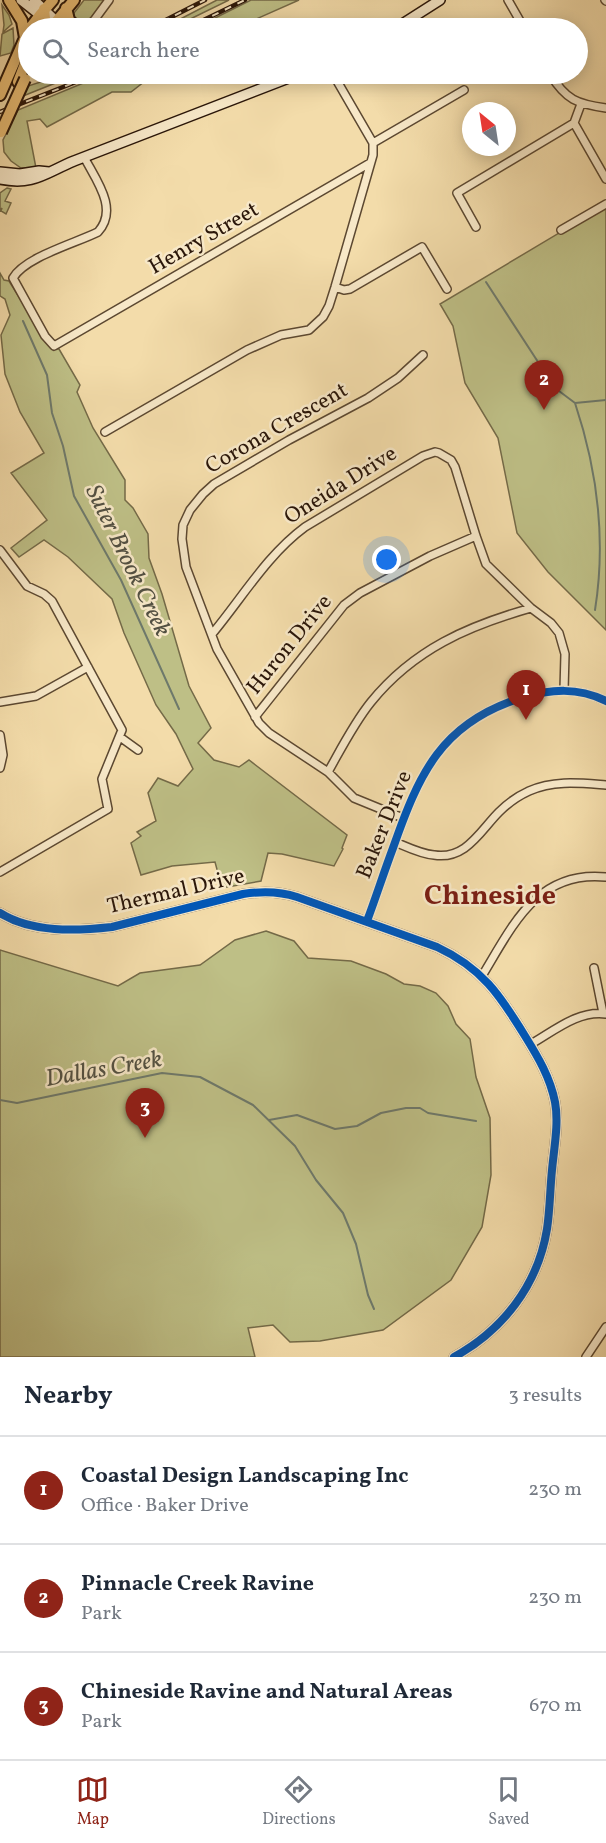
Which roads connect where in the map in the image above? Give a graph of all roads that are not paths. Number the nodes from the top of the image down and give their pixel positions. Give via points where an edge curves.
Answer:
1 (9, 0) edge
2 (21, 0) edge
3 (34, 0) edge
4 (53, 0) edge
5 (109, 0) edge
6 (440, 0) edge
7 (508, 0) edge
8 (68, 3) edge
9 (20, 18) edge
10 (45, 18) edge
11 (47, 18) edge
12 (51, 18) edge
13 (54, 18) edge
14 (69, 18) edge
15 (97, 18) edge
16 (412, 18) edge
17 (518, 18) edge
18 (18, 55) edge
19 (20, 84) edge
20 (21, 84) edge
21 (273, 84) edge
22 (339, 84) edge
23 (558, 84) edge
24 (464, 90) dead end
25 (2, 91) edge
26 (581, 104) junction
27 (606, 108) edge
28 (0, 122) edge
29 (574, 123) junction
30 (0, 133) edge
31 (373, 143) junction
32 (84, 157) junction
33 (370, 163) junction
34 (0, 172) edge
35 (49, 172) junction
36 (0, 179) edge
37 (606, 179) edge
38 (606, 204) edge
39 (476, 227) dead end
40 (561, 230) dead end
41 (335, 287) junction
42 (447, 289) dead end
43 (423, 355) dead end
44 (105, 432) dead end
45 (476, 536) junction
46 (0, 550) edge
47 (3, 559) edge
48 (531, 608) junction
49 (212, 634) junction
50 (88, 666) junction
51 (564, 690) junction
52 (0, 702) edge
53 (606, 702) edge
54 (255, 717) junction
55 (0, 735) edge
56 (120, 737) junction
57 (138, 750) dead end
58 (0, 768) edge
59 (328, 772) junction
60 (606, 785) edge
61 (403, 818) junction
62 (395, 842) junction
63 (0, 872) edge
64 (606, 877) edge
65 (0, 913) edge
66 (367, 921) junction
67 (594, 968) dead end
68 (482, 976) junction
69 (605, 1013) edge
70 (531, 1044) junction
71 (606, 1327) edge
72 (454, 1357) edge
73 (586, 1357) edge

1 - 9 main road
2 - 10 main road
3 - 11 main road
4 - 12 main road
5 - 15 street
6 - 16 main road
7 - 17 street
8 - 13 main road
8 - 14 main road
18 - 25 main road
19 - 28 main road
20 - 30 main road, bridge
21 - 32 main road
22 - 31 street
23 - 26 street
24 - 31 street
26 - 27 street
26 - 29 street
29 - 37 street
29 - 39 street via 457,193
31 - 33 street
32 - 33 street, Henry Street via 107,204 102,228 21,268 13,278 54,346
32 - 35 main road
33 - 41 street
34 - 35 main road
35 - 36 main road via 31,181
38 - 40 street
41 - 42 street via 350,289 422,247
41 - 44 street via 323,317 309,330 281,335 247,350
43 - 49 street, Corona Crescent via 368,398 214,484 196,501 183,525 182,546
45 - 48 street via 486,564
45 - 49 street, Oneida Drive via 453,463 443,454 430,454 290,538
45 - 54 street, Huron Drive via 430,556 344,605
46 - 47 street
47 - 50 street via 27,586 52,601
48 - 51 street via 559,633 565,654
48 - 59 street via 471,627 408,666 371,703
49 - 54 street, Corona Crescent via 221,659
50 - 52 street via 36,696
50 - 56 street via 121,726
51 - 53 street, Baker Drive
51 - 61 street, Baker Drive via 499,705 468,724 429,764
54 - 59 street, Corona Crescent via 269,733
55 - 58 street
56 - 57 street
56 - 63 street via 102,779 108,809
59 - 61 street, Corona Crescent via 354,798
60 - 62 street via 559,783 528,791 499,812 471,843 452,854 430,855
61 - 62 street, Baker Drive
62 - 66 street, Baker Drive
64 - 68 street via 573,878 538,895 518,918
65 - 66 street, Thermal Drive via 34,925 97,928 243,894 267,892 297,897
66 - 68 street, Thermal Drive via 446,951
67 - 69 street
68 - 70 street, Thermal Drive via 501,997
69 - 70 street via 577,1017
70 - 72 street, Thermal Drive via 548,1076 557,1118 542,1250 527,1287 507,1316 480,1341
71 - 73 street

